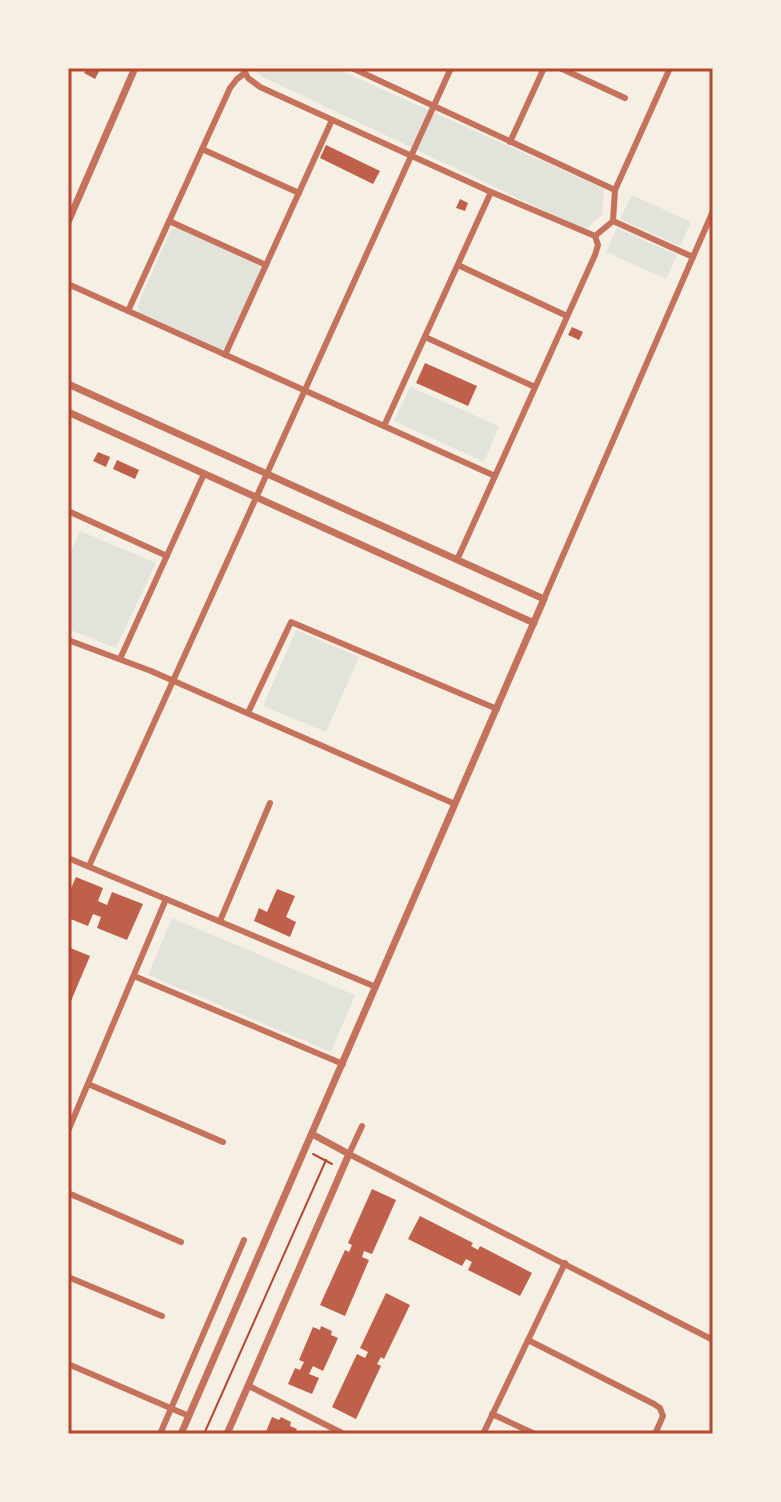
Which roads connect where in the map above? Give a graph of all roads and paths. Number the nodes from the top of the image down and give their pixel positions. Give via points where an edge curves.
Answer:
1 (135, 68) edge
2 (451, 68) edge
3 (544, 68) edge
4 (560, 68) edge
5 (670, 68) edge
6 (355, 69) edge
7 (244, 71) edge
8 (625, 98) dead end
9 (434, 106) junction
10 (332, 120) junction
11 (510, 142) junction
12 (202, 149) junction
13 (412, 156) junction
14 (615, 190) junction
15 (491, 192) junction
16 (299, 193) junction
17 (713, 211) edge
18 (169, 221) junction
19 (613, 221) junction
20 (68, 222) edge
21 (595, 236) junction
22 (693, 257) junction
23 (266, 265) junction
24 (458, 265) junction
25 (68, 284) edge
26 (128, 311) junction
27 (567, 316) junction
28 (425, 337) junction
29 (225, 355) junction
30 (68, 384) edge
31 (535, 387) junction
32 (305, 391) junction
33 (68, 412) edge
34 (384, 426) junction
35 (204, 474) junction
36 (267, 474) junction
37 (495, 476) junction
38 (256, 498) junction
39 (68, 511) edge
40 (167, 556) junction
41 (457, 560) junction
42 (544, 599) junction
43 (534, 623) junction
44 (68, 640) edge
45 (120, 659) junction
46 (173, 681) junction
47 (497, 709) junction
48 (248, 713) junction
49 (270, 803) dead end
50 (455, 804) junction
51 (68, 858) edge
52 (89, 866) junction
53 (166, 899) junction
54 (220, 921) junction
55 (134, 976) junction
56 (376, 987) junction
57 (343, 1064) junction
58 (88, 1084) junction
59 (362, 1126) dead end
60 (68, 1131) edge
61 (312, 1134) junction
62 (223, 1142) dead end
63 (305, 1150) junction
64 (349, 1154) junction
65 (326, 1160) junction
66 (343, 1169) junction
67 (68, 1193) edge
68 (244, 1240) dead end
69 (181, 1242) dead end
70 (565, 1263) junction
71 (68, 1277) edge
72 (162, 1316) dead end
73 (528, 1340) junction
74 (713, 1340) edge
75 (68, 1364) edge
76 (249, 1386) junction
77 (171, 1409) junction
78 (492, 1414) junction
79 (189, 1416) junction
80 (160, 1434) edge
81 (181, 1434) edge
82 (204, 1434) edge
83 (227, 1434) edge
84 (344, 1434) edge
85 (483, 1434) edge
86 (535, 1434) edge
87 (655, 1434) edge

1 - 20 street
2 - 9 street
3 - 11 street
4 - 8 street
5 - 14 street
6 - 9 street
7 - 10 street via 254,83
7 - 12 street via 230,88
9 - 11 street
9 - 13 street
10 - 13 street
10 - 16 street
11 - 14 street
12 - 16 street
12 - 18 street
13 - 15 street
13 - 32 street
14 - 19 street
15 - 21 street
15 - 24 street
16 - 23 street
17 - 22 street
18 - 23 street
18 - 26 street
19 - 21 street
19 - 22 street
21 - 27 street via 597,250
22 - 42 street
23 - 29 street
24 - 27 street
24 - 28 street
25 - 26 street
26 - 29 street
27 - 31 street
28 - 31 street
28 - 34 street
29 - 32 street
30 - 36 street
31 - 37 street
32 - 34 street
32 - 36 street
33 - 35 street
34 - 37 street
35 - 38 street
35 - 40 street
36 - 38 street
36 - 41 street
37 - 41 street
38 - 43 street
38 - 46 street
39 - 40 street
40 - 45 street
41 - 42 street
42 - 43 street
43 - 47 street
44 - 45 street
45 - 46 street
46 - 48 street
46 - 52 street
47 - 48 street via 291,622
47 - 50 street
48 - 50 street
49 - 54 street
50 - 56 street
51 - 52 street
52 - 53 street
53 - 54 street
53 - 55 street
54 - 56 street
55 - 57 street
55 - 58 street
56 - 57 street
57 - 61 street
58 - 60 street
58 - 62 street
59 - 64 street
61 - 63 street
61 - 64 street
63 - 65 path
63 - 79 street
64 - 66 street
64 - 70 street
65 - 66 path
65 - 82 path
66 - 76 street
67 - 69 street
68 - 77 street
70 - 73 street
70 - 74 street
71 - 72 street
73 - 78 street
73 - 87 street via 660,1408 663,1416
75 - 77 street
76 - 83 street
76 - 84 street
77 - 79 street
77 - 80 street
78 - 85 street
78 - 86 street
79 - 81 street

